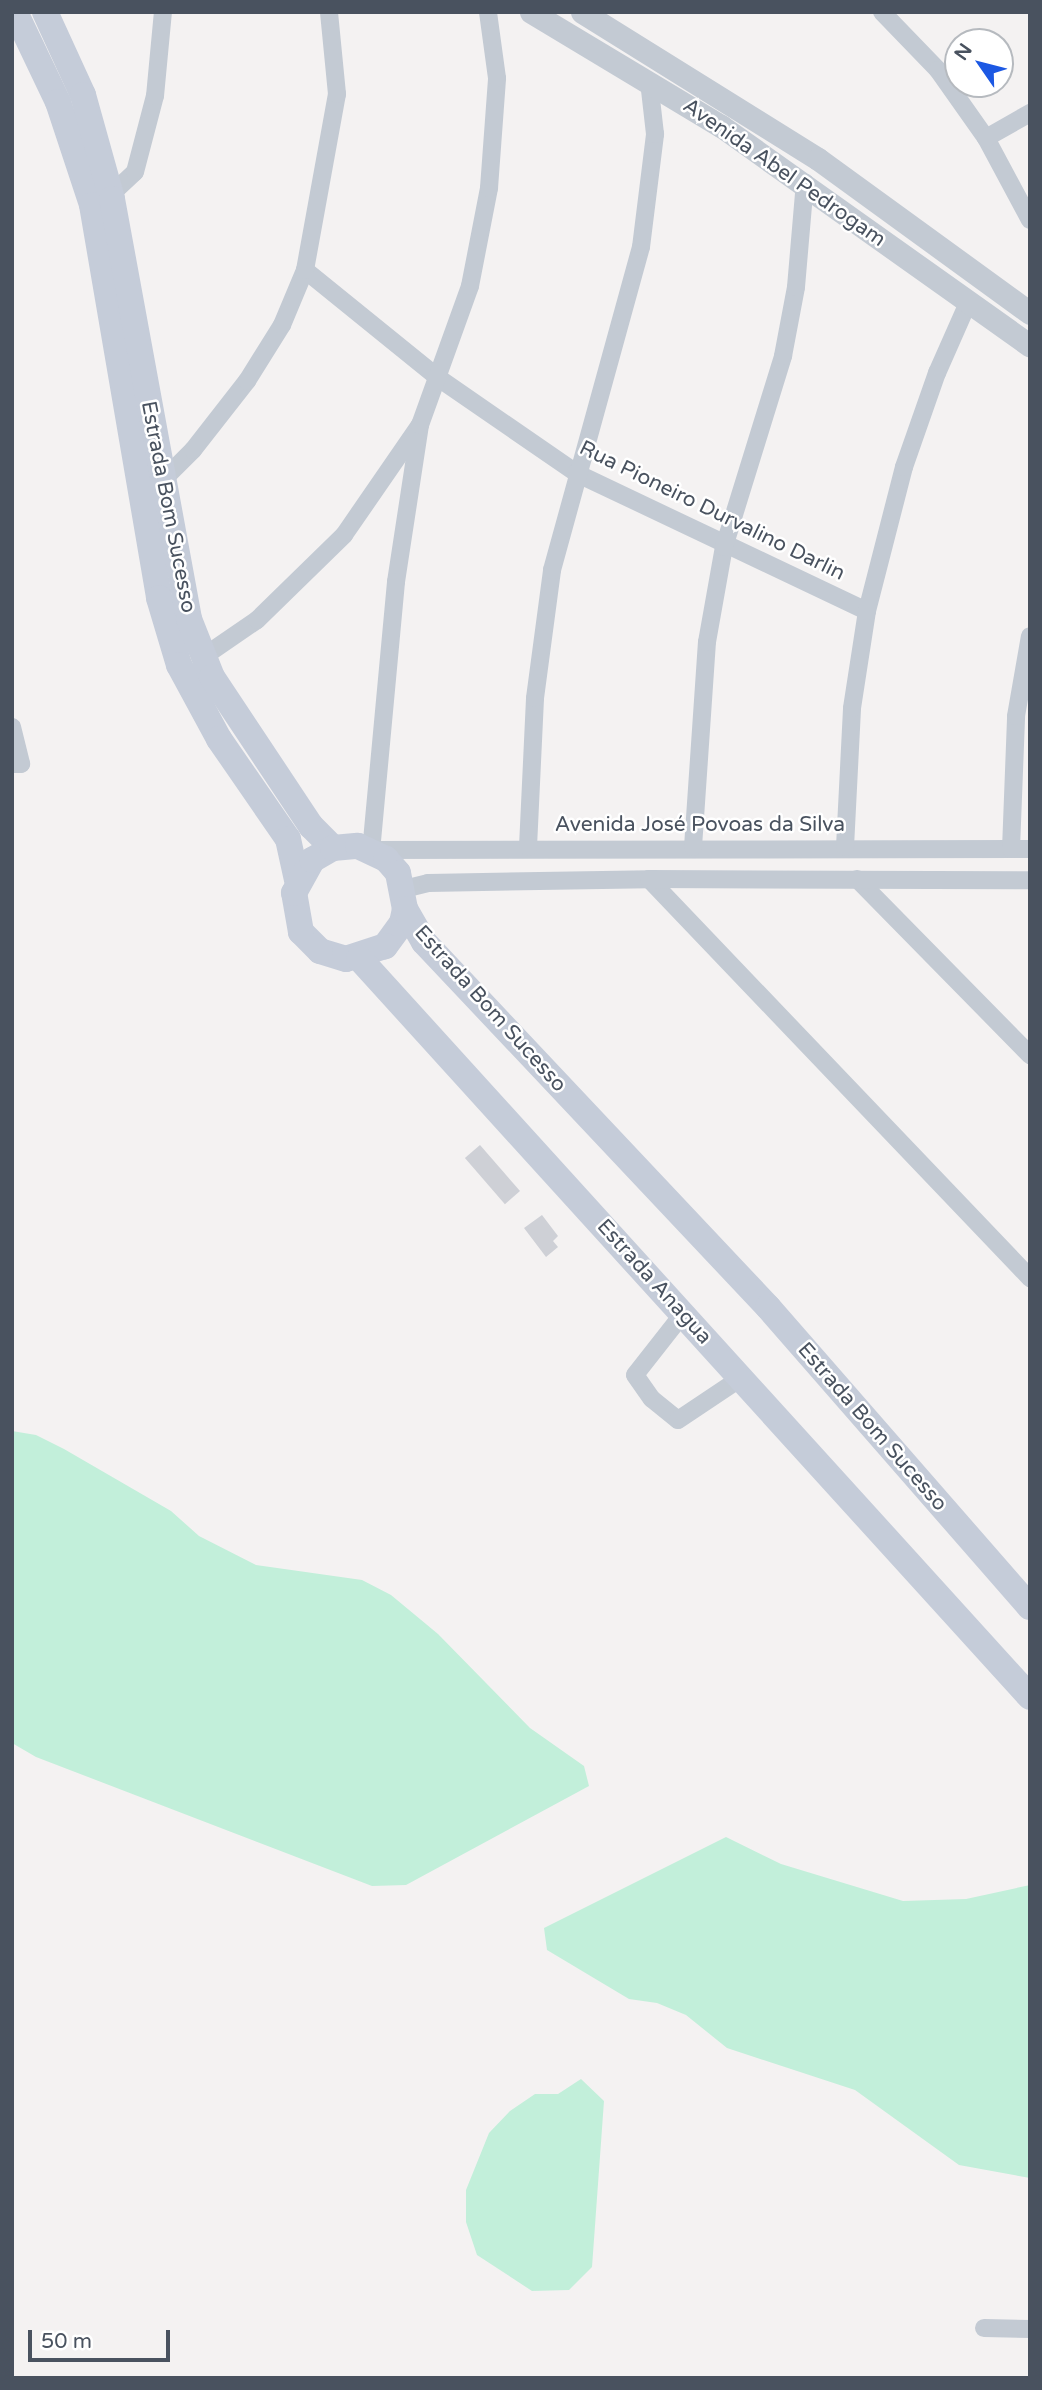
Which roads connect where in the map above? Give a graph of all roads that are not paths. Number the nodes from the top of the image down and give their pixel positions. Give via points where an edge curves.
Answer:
1 (15, 12) edge
2 (45, 12) edge
3 (163, 12) edge
4 (329, 12) edge
5 (488, 12) edge
6 (531, 12) edge
7 (582, 12) edge
8 (887, 14) edge
9 (649, 81) junction
10 (736, 104) junction
11 (1030, 113) edge
12 (721, 126) junction
13 (986, 138) junction
14 (805, 182) junction
15 (102, 202) junction
16 (1030, 220) edge
17 (913, 227) junction
18 (893, 250) junction
19 (305, 270) junction
20 (967, 305) junction
21 (1028, 309) edge
22 (1004, 330) junction
23 (1030, 346) edge
24 (437, 377) junction
25 (420, 425) junction
26 (576, 473) junction
27 (162, 481) junction
28 (724, 547) junction
29 (867, 611) junction
30 (1030, 636) edge
31 (203, 657) junction
32 (12, 727) edge
33 (12, 764) edge
34 (265, 781) junction
35 (528, 847) junction
36 (693, 847) junction
37 (845, 847) junction
38 (333, 848) junction
39 (1011, 849) junction
40 (1030, 849) edge
41 (371, 850) junction
42 (649, 879) junction
43 (857, 879) junction
44 (298, 880) junction
45 (1030, 880) edge
46 (405, 899) junction
47 (359, 958) junction
48 (1030, 1055) edge
49 (1030, 1278) edge
50 (682, 1315) junction
51 (741, 1378) junction
52 (1030, 1607) edge
53 (1030, 1697) edge
54 (984, 2328) dead end
55 (1030, 2329) edge

1 - 15 main road, Estrada Bom Sucesso
2 - 15 main road, Estrada Bom Sucesso via 83,95
3 - 15 street via 155,96 135,172
4 - 19 street via 337,94
5 - 24 street via 497,78 489,188 470,286
6 - 9 street, Avenida Abel Pedrogam
7 - 10 street, Avenida Abel Pedrogam
8 - 13 street via 939,70
9 - 12 street, Avenida Abel Pedrogam
9 - 26 street via 655,134 641,247 614,356
10 - 12 street via 724,112
10 - 17 street, Avenida Abel Pedrogam
11 - 13 street
12 - 14 street, Avenida Abel Pedrogam
13 - 16 street
14 - 18 street, Avenida Abel Pedrogam
14 - 28 street via 796,287 783,356
15 - 27 main road, Estrada Bom Sucesso
15 - 34 main road, Estrada Bom Sucesso via 162,610 179,665 199,706
17 - 18 street
17 - 21 street, Avenida Abel Pedrogam
18 - 20 street, Avenida Abel Pedrogam
19 - 24 street, Rua Pioneiro Durvalino Darlin
19 - 27 street via 282,325 247,381 193,450
20 - 22 street, Avenida Abel Pedrogam
20 - 29 street via 904,467
21 - 22 street
22 - 23 street, Avenida Abel Pedrogam
24 - 25 street
24 - 26 street, Rua Pioneiro Durvalino Darlin
25 - 31 street via 344,535 257,620
25 - 41 street via 396,582
26 - 28 street, Rua Pioneiro Durvalino Darlin
26 - 35 street via 552,570 535,698
27 - 31 main road, Estrada Bom Sucesso via 181,588
28 - 29 street, Rua Pioneiro Durvalino Darlin
28 - 36 street via 707,642
29 - 37 street via 852,708
30 - 39 street via 1016,716
31 - 34 main road, Estrada Bom Sucesso
32 - 33 street via 21,764
34 - 38 main road, Estrada Bom Sucesso
34 - 44 main road, Estrada Bom Sucesso via 294,850
35 - 36 street, Avenida José Povoas da Silva
35 - 41 street, Avenida José Povoas da Silva
36 - 37 street, Avenida José Povoas da Silva
37 - 39 street, Avenida José Povoas da Silva
38 - 41 main road
38 - 44 main road via 312,860
39 - 40 street, Avenida José Povoas da Silva
41 - 46 main road, Estrada Bom Sucesso via 386,859
42 - 43 street
42 - 46 street via 428,883
42 - 49 street
43 - 45 street
43 - 48 street
44 - 47 main road via 293,907 301,932 333,956
46 - 47 main road via 398,929 385,946
46 - 52 main road, Estrada Bom Sucesso via 424,942 768,1307
47 - 50 main road, Estrada Anagua
50 - 51 main road, Estrada Anagua
50 - 51 street via 635,1374 652,1399 678,1420
51 - 53 main road, Estrada Anagua
54 - 55 street

